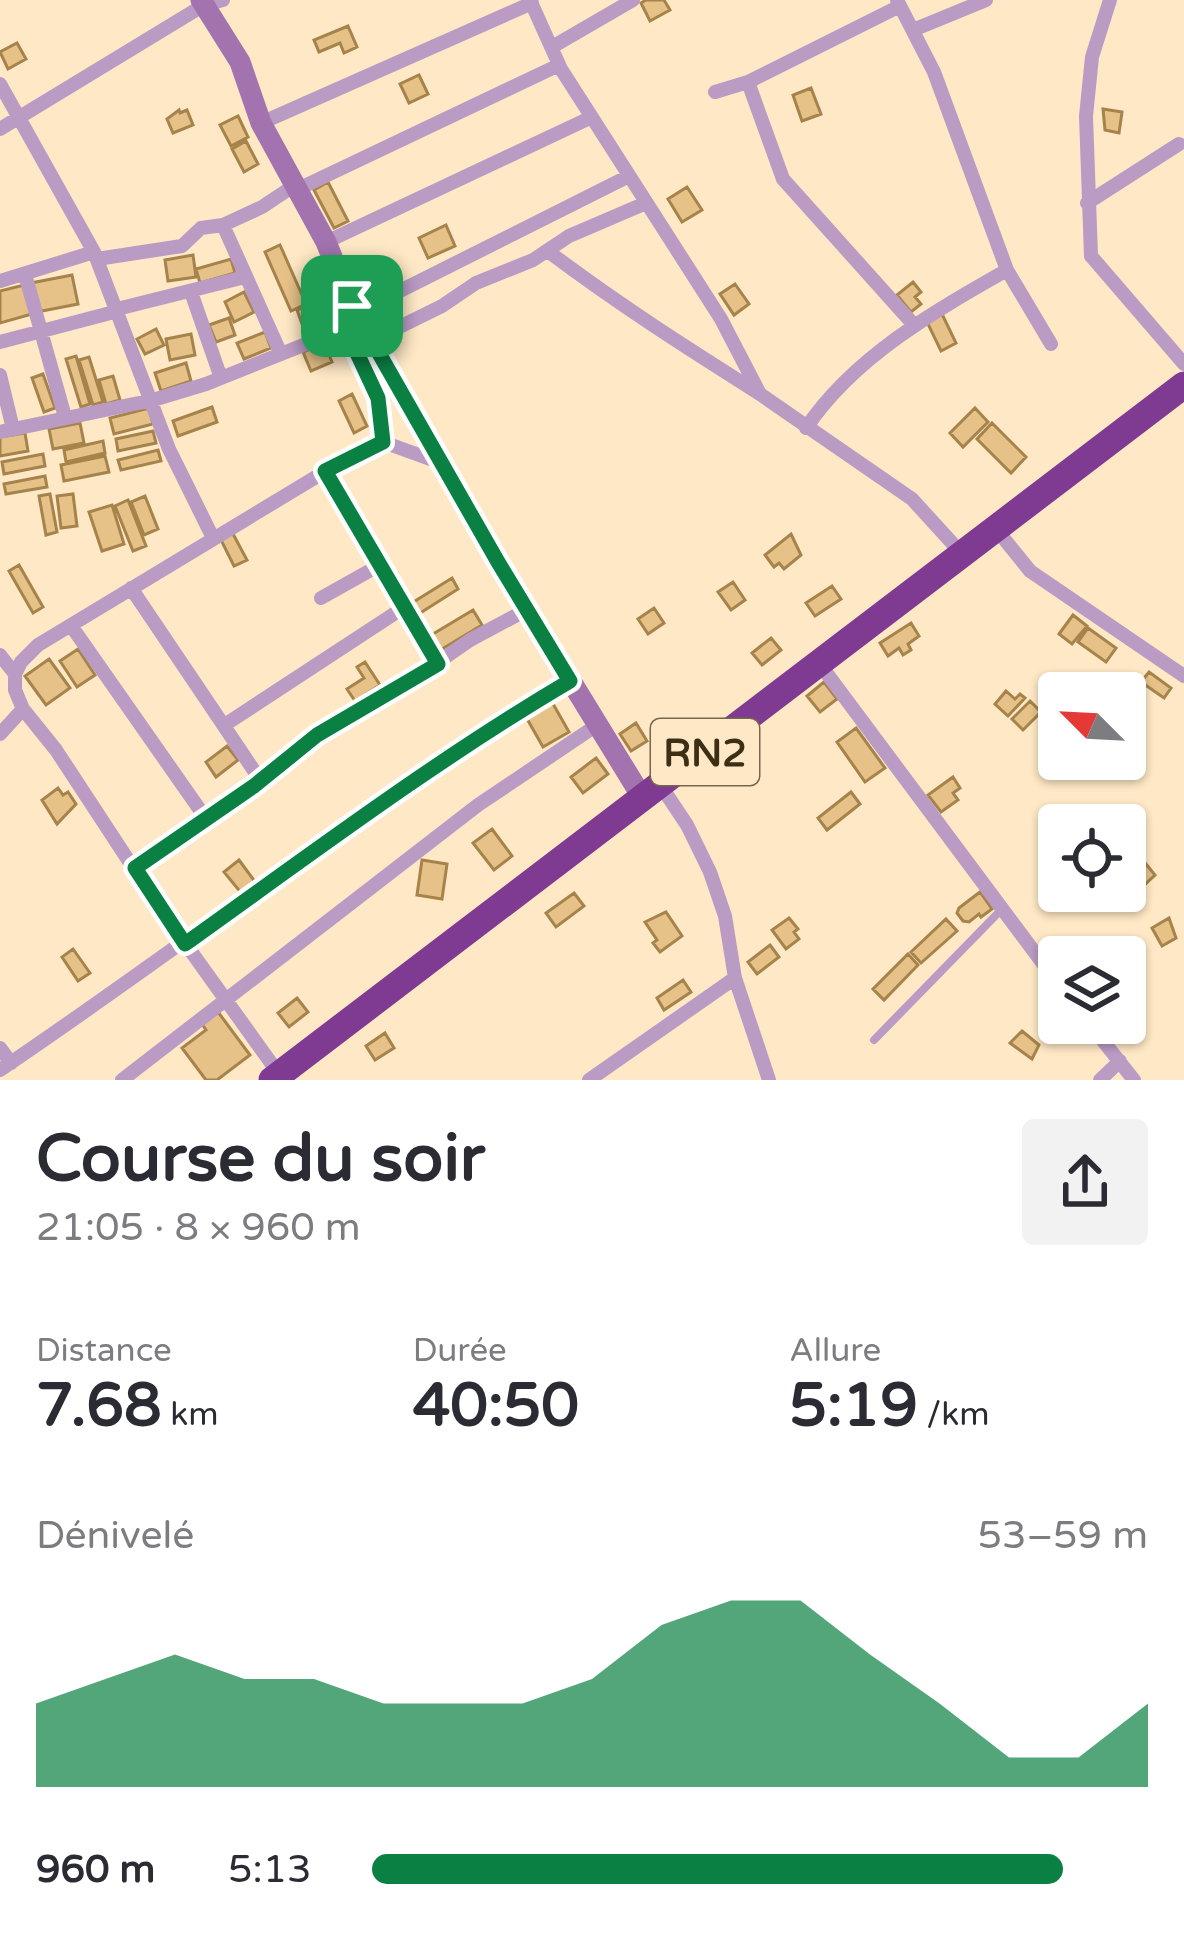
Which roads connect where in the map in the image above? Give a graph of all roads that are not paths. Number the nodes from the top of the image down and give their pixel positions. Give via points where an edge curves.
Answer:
1 (633, 0) edge
2 (986, 0) edge
3 (1110, 0) edge
4 (210, 2) edge
5 (531, 2) edge
6 (899, 3) edge
7 (913, 30) junction
8 (551, 47) junction
9 (560, 64) junction
10 (748, 82) junction
11 (0, 84) edge
12 (716, 92) dead end
13 (21, 117) junction
14 (592, 118) junction
15 (261, 123) junction
16 (0, 129) edge
17 (1179, 144) dead end
18 (629, 176) junction
19 (297, 187) junction
20 (1087, 202) junction
21 (646, 203) junction
22 (223, 225) junction
23 (326, 242) junction
24 (549, 252) junction
25 (95, 255) junction
26 (1007, 270) junction
27 (25, 274) junction
28 (245, 277) junction
29 (0, 281) edge
30 (191, 292) junction
31 (353, 308) junction
32 (118, 310) junction
33 (914, 325) junction
34 (39, 332) junction
35 (373, 340) junction
36 (0, 342) edge
37 (1051, 344) dead end
38 (281, 354) junction
39 (1184, 364) edge
40 (0, 375) edge
41 (221, 378) junction
42 (1184, 385) edge
43 (760, 394) junction
44 (153, 400) junction
45 (64, 417) junction
46 (806, 428) junction
47 (7, 430) edge
48 (383, 442) junction
49 (443, 464) junction
50 (325, 471) junction
51 (997, 530) junction
52 (213, 538) junction
53 (963, 554) junction
54 (378, 566) junction
55 (130, 588) junction
56 (321, 598) dead end
57 (403, 608) junction
58 (529, 609) junction
59 (72, 627) junction
60 (0, 655) edge
61 (819, 663) junction
62 (438, 664) junction
63 (15, 674) junction
64 (1184, 676) edge
65 (570, 681) junction
66 (23, 709) junction
67 (600, 723) junction
68 (226, 724) junction
69 (0, 734) edge
70 (261, 781) junction
71 (652, 792) junction
72 (207, 820) junction
73 (135, 868) junction
74 (1003, 908) junction
75 (185, 944) junction
76 (1038, 956) edge
77 (734, 978) junction
78 (225, 1001) junction
79 (874, 1040) dead end
80 (1106, 1044) edge
81 (0, 1048) edge
82 (1120, 1061) junction
83 (6, 1066) edge
84 (275, 1077) edge
85 (122, 1080) edge
86 (589, 1080) edge
87 (769, 1080) edge
88 (1100, 1080) edge
89 (1134, 1080) edge

1 - 8 street
2 - 7 street
3 - 20 street via 1091,57
4 - 13 street
4 - 15 street
5 - 8 street
5 - 15 street
6 - 7 street
6 - 10 street
7 - 26 street
8 - 9 street
9 - 14 street
9 - 19 street
10 - 12 street
10 - 33 street via 783,179
11 - 13 street
13 - 16 street
13 - 25 street
14 - 18 street
14 - 23 street
15 - 19 street
17 - 20 street
18 - 21 street
18 - 31 street
19 - 22 street
19 - 23 street
20 - 39 street via 1091,256
21 - 24 street
21 - 43 street
22 - 25 street via 201,228 182,246
22 - 28 street
23 - 31 street
24 - 35 street
24 - 43 street
25 - 27 street
25 - 32 street
26 - 33 street
26 - 37 street
27 - 29 street
27 - 34 street
28 - 30 street
28 - 38 street
30 - 32 street
30 - 41 street
31 - 35 street
31 - 38 street
31 - 48 street via 349,336 378,398
32 - 34 street
32 - 44 street
33 - 46 street via 829,394
34 - 36 street
34 - 45 street
35 - 49 street
38 - 41 street
40 - 47 street
41 - 44 street
42 - 51 highway, RN2
43 - 46 street
44 - 45 street
44 - 52 street
45 - 47 street
46 - 53 street via 912,499
48 - 49 street
48 - 50 street
49 - 58 street
50 - 52 street
50 - 54 street
51 - 53 highway, RN2
51 - 64 street via 1030,571
52 - 55 street
53 - 61 highway, RN2
54 - 56 street
54 - 57 street
55 - 59 street
55 - 68 street
57 - 62 street
57 - 68 street
58 - 62 street
58 - 65 street
59 - 63 street via 38,645
59 - 72 street
60 - 63 street
61 - 71 highway, RN2
61 - 74 street
62 - 70 street via 317,735
63 - 66 street
65 - 67 street
65 - 75 street
66 - 69 street
66 - 73 street
67 - 71 street
67 - 78 street via 478,805
68 - 70 street
70 - 72 street
71 - 77 street via 687,824 710,872
71 - 84 highway, RN2
72 - 73 street
73 - 75 street
74 - 76 street
74 - 79 lane
75 - 78 street
75 - 83 street
77 - 86 street
77 - 87 street
78 - 84 street
78 - 85 street
80 - 82 street
81 - 83 street
82 - 88 street
82 - 89 street

